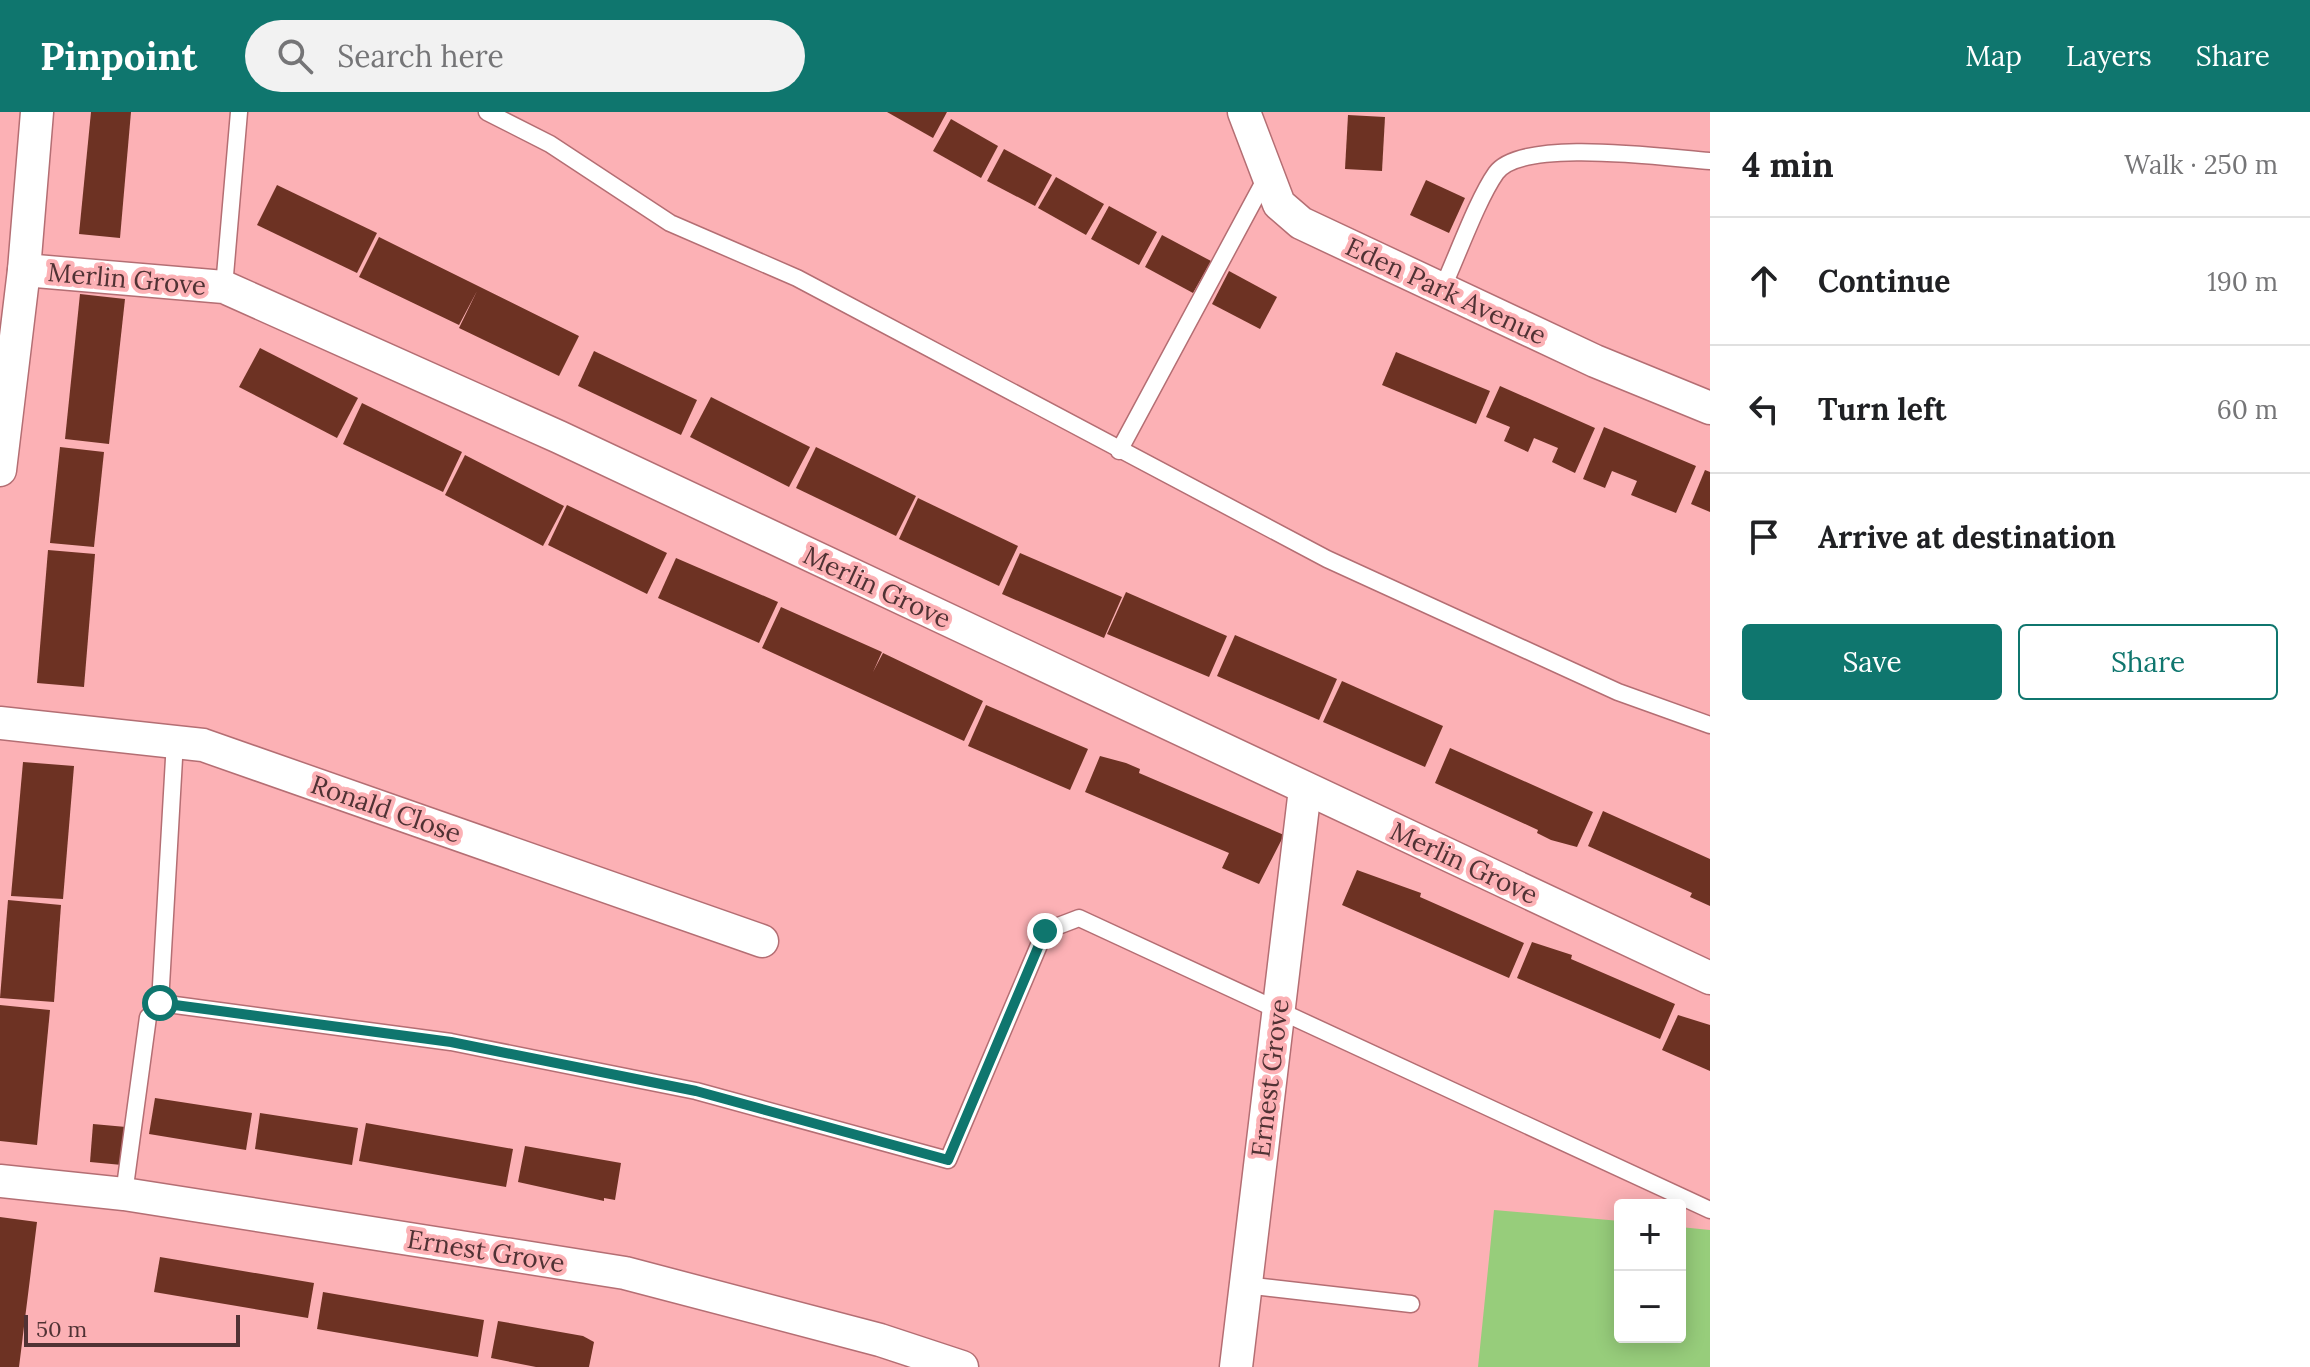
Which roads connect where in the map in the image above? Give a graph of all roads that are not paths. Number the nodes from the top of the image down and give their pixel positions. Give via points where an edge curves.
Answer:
1 (37, 112) edge
2 (239, 112) edge
3 (487, 112) edge
4 (1244, 112) edge
5 (1710, 161) edge
6 (1267, 176) junction
7 (24, 270) junction
8 (224, 287) junction
9 (1442, 289) junction
10 (1710, 408) edge
11 (1119, 451) junction
12 (0, 470) edge
13 (0, 723) edge
14 (1710, 725) edge
15 (175, 741) junction
16 (1305, 789) junction
17 (762, 941) dead end
18 (1710, 978) edge
19 (1278, 1008) junction
20 (148, 1017) dead end
21 (0, 1181) edge
22 (124, 1194) junction
23 (1710, 1210) edge
24 (1245, 1285) junction
25 (1411, 1304) dead end
26 (962, 1367) edge
27 (1236, 1367) edge

1 - 7 street
2 - 8 lane
3 - 11 lane via 550,144 670,223 797,278
4 - 6 street, Eden Park Avenue
5 - 9 lane via 1551,151 1521,156 1497,171
6 - 9 street, Eden Park Avenue via 1279,204 1301,223
6 - 11 lane
7 - 8 street, Merlin Grove
7 - 12 street
8 - 16 street, Merlin Grove via 559,437
9 - 10 street, Eden Park Avenue
11 - 14 lane via 1327,559 1618,692
13 - 15 street, Ronald Close
15 - 17 street, Ronald Close via 203,745
15 - 19 lane via 160,1003 451,1042 634,1078 948,1160 1045,931 1079,918
16 - 18 street, Merlin Grove
16 - 19 street, Ernest Grove
19 - 23 lane
19 - 24 street, Ernest Grove
20 - 22 lane
21 - 22 street, Ernest Grove
22 - 26 street, Ernest Grove via 625,1273
24 - 25 lane
24 - 27 street, Ernest Grove

